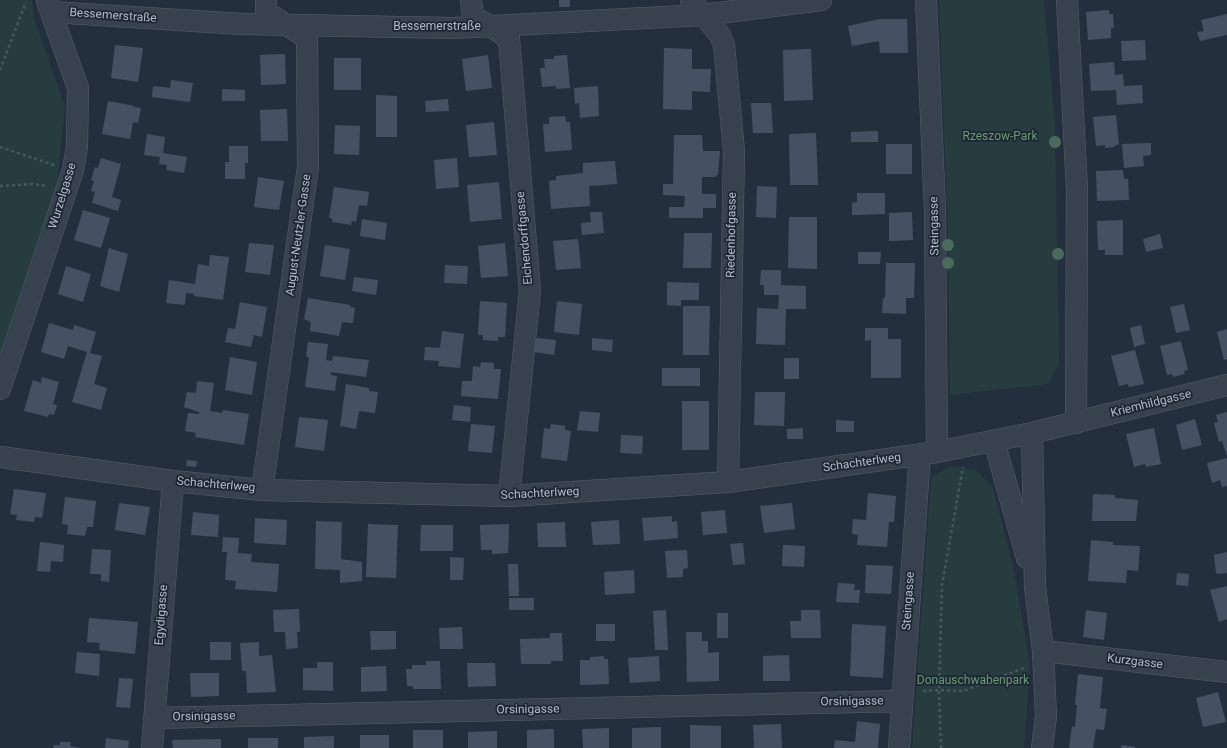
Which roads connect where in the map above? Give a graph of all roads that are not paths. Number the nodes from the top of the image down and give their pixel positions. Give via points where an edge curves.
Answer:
1 (266, 0) edge
2 (471, 0) edge
3 (821, 0) edge
4 (926, 0) edge
5 (1067, 0) edge
6 (49, 6) edge
7 (697, 7) edge
8 (286, 25) junction
9 (492, 27) junction
10 (1227, 385) edge
11 (0, 389) edge
12 (1076, 423) junction
13 (1032, 433) junction
14 (994, 441) junction
15 (929, 453) junction
16 (0, 457) edge
17 (173, 481) junction
18 (728, 482) junction
19 (262, 490) junction
20 (509, 496) junction
21 (1035, 587) junction
22 (1043, 656) junction
23 (1227, 672) edge
24 (902, 701) junction
25 (154, 718) junction
26 (152, 748) edge
27 (899, 748) edge
28 (1042, 748) edge

1 - 8 street, August-Neutzler-Gasse via 266,12
2 - 9 street, Eichendorffgasse via 473,17
3 - 7 street, Bessemerstraße
4 - 15 street, Steingasse via 935,211
5 - 12 street via 1077,190
6 - 8 street, Bessemerstraße via 234,24
6 - 11 street, Wurzelgasse via 78,88 77,148 73,170
7 - 9 street, Bessemerstraße
7 - 18 street, Riedenhofgasse via 720,35 724,45 734,151
8 - 9 street, Bessemerstraße
8 - 19 street, August-Neutzler-Gasse via 307,38 308,167
9 - 20 street, Eichendorffgasse via 509,39 530,291
10 - 12 street, Kriemhildgasse
12 - 13 street, Schachterlweg
13 - 14 street, Schachterlweg
13 - 21 street
14 - 15 street, Schachterlweg
14 - 21 street
15 - 18 street, Schachterlweg
15 - 24 street, Steingasse
16 - 17 street, Schachterlweg
17 - 19 street, Schachterlweg
17 - 25 street, Egydigasse
18 - 20 street, Schachterlweg
19 - 20 street, Schachterlweg
21 - 22 street
22 - 23 street, Kurzgasse
22 - 28 street via 1046,716
24 - 25 street, Orsinigasse
24 - 27 street, Steingasse
25 - 26 street, Egydigasse

